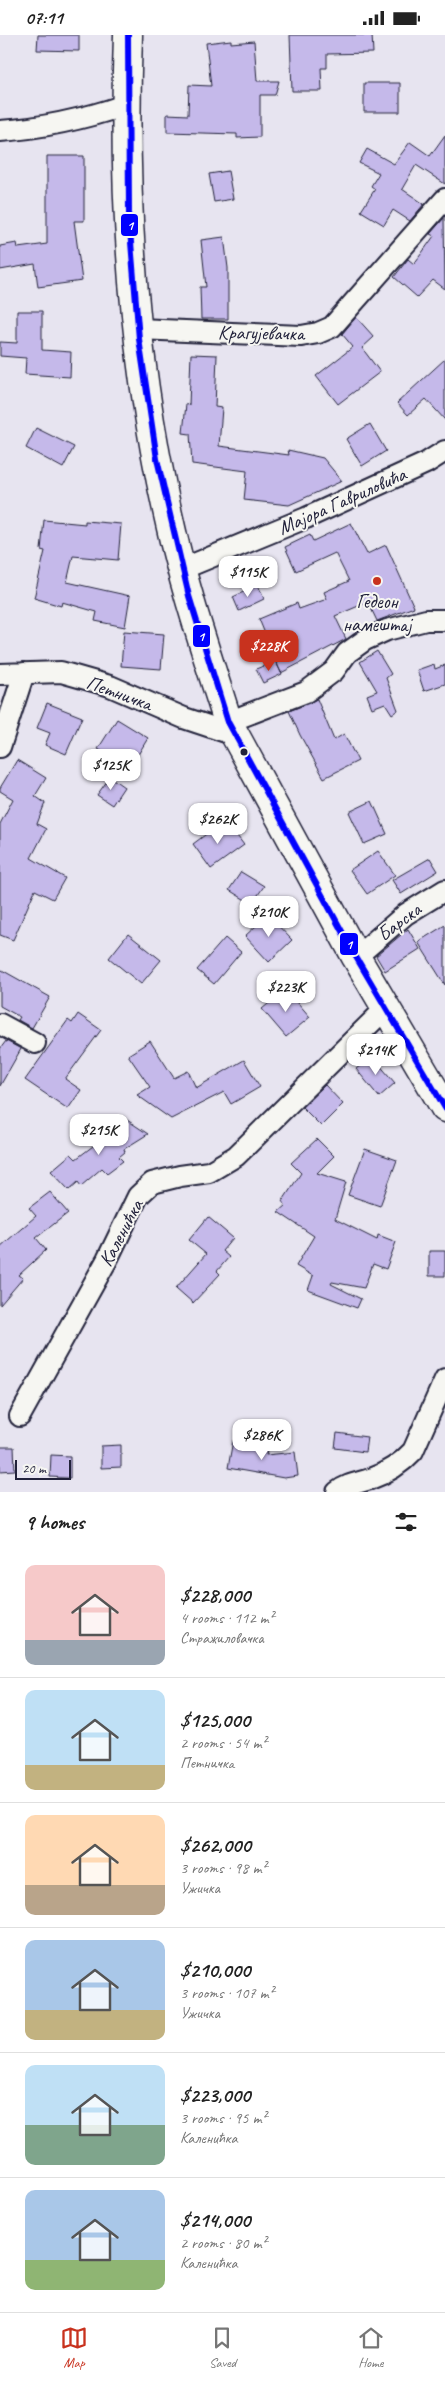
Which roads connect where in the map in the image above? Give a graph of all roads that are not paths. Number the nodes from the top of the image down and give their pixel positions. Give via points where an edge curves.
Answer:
1 (128, 35) edge
2 (125, 105) junction
3 (0, 131) edge
4 (445, 199) edge
5 (138, 329) junction
6 (445, 451) edge
7 (182, 569) junction
8 (445, 620) edge
9 (24, 673) junction
10 (0, 674) edge
11 (231, 729) junction
12 (0, 747) edge
13 (445, 890) edge
14 (356, 957) junction
15 (385, 1009) junction
16 (0, 1024) edge
17 (35, 1043) dead end
18 (445, 1109) edge
19 (445, 1379) edge
20 (20, 1416) dead end
21 (337, 1492) edge

1 - 2 main road
2 - 3 street via 81,120 34,129
2 - 5 main road via 129,236
4 - 5 street, Крагујевачка via 326,330 301,336
5 - 7 main road via 162,485
6 - 7 street, Мајора Гавриловића via 426,463 306,518
7 - 11 main road
8 - 11 street via 426,620 387,630 365,640 347,653 334,671 306,692
9 - 10 street, Петничка
9 - 11 street, Петничка via 61,672 110,686 184,718
9 - 12 street
11 - 14 main road
13 - 14 street, Барска via 406,913
14 - 15 main road
15 - 18 main road
15 - 20 street, Каленићка via 236,1156 209,1172 180,1175 152,1183 138,1196 107,1260
16 - 17 street
19 - 21 street via 413,1451 406,1459 394,1469 347,1485

